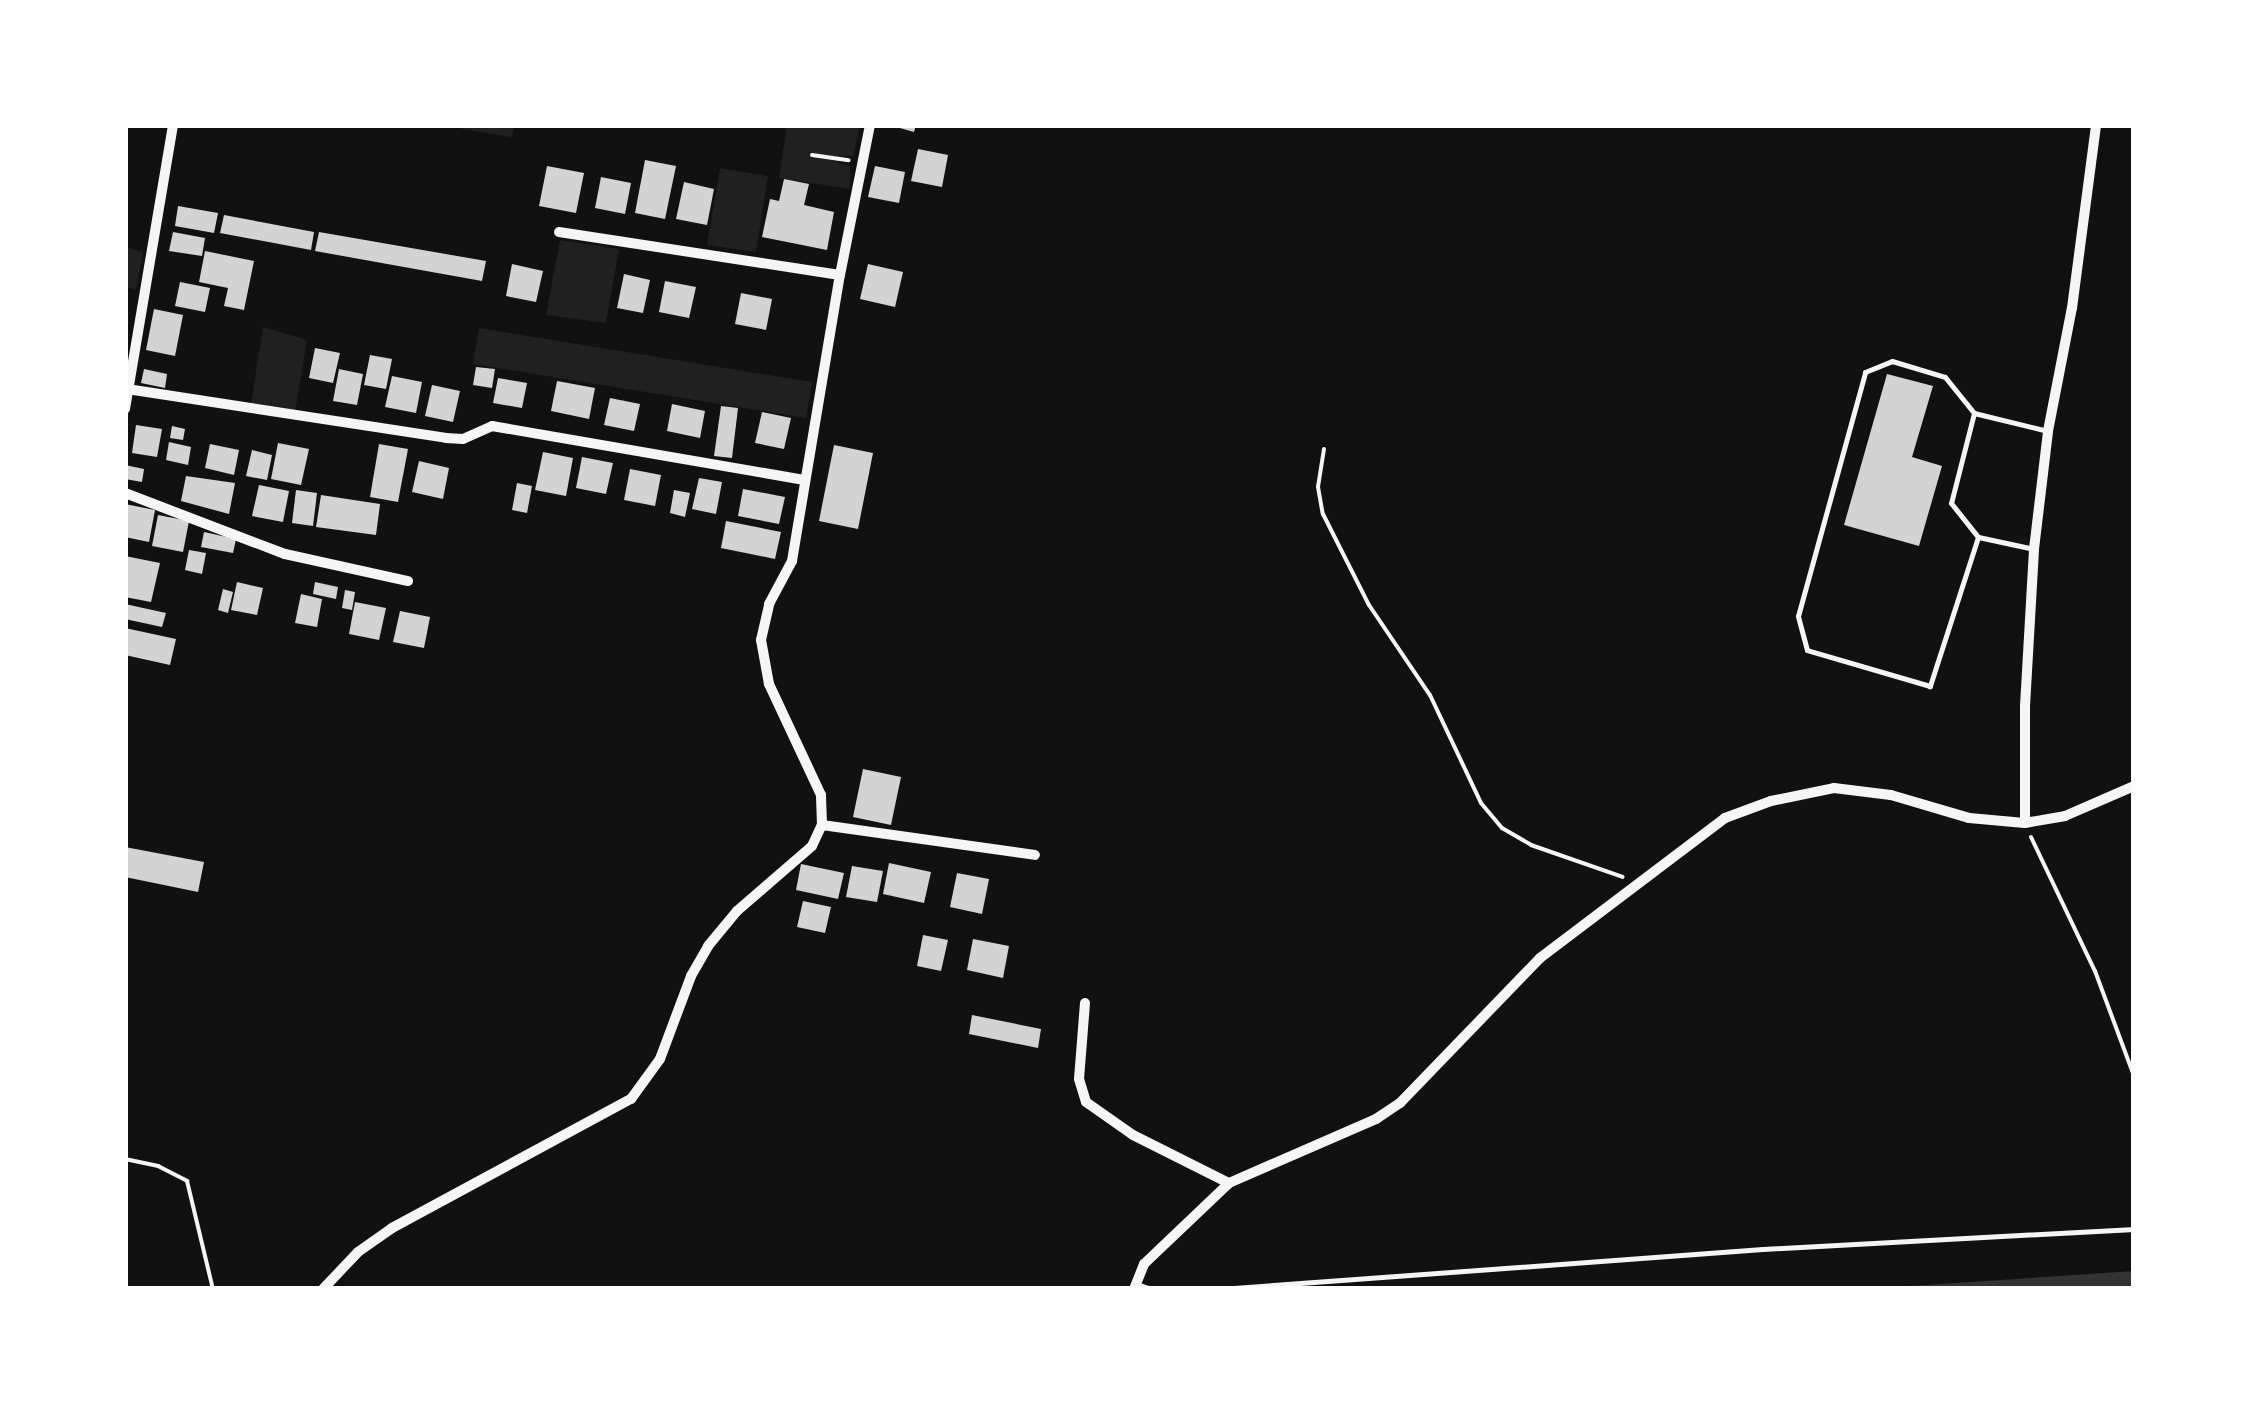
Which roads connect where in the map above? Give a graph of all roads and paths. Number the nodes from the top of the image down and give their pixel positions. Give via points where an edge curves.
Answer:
1 (173, 125) edge
2 (870, 125) edge
3 (2096, 125) edge
4 (812, 155) dead end
5 (863, 162) junction
6 (559, 232) dead end
7 (840, 274) junction
8 (128, 389) edge
9 (125, 410) edge
10 (1974, 413) junction
11 (2048, 431) junction
12 (1324, 450) dead end
13 (804, 480) junction
14 (125, 493) edge
15 (1978, 537) junction
16 (2034, 549) junction
17 (408, 581) dead end
18 (2134, 786) edge
19 (2025, 823) junction
20 (822, 824) junction
21 (1035, 855) dead end
22 (1639, 883) junction
23 (1085, 1003) dead end
24 (2134, 1076) edge
25 (125, 1159) edge
26 (1229, 1183) junction
27 (2134, 1228) edge
28 (1141, 1288) edge
29 (213, 1289) edge
30 (323, 1289) edge
31 (1220, 1289) edge

1 - 8 street
2 - 5 street
3 - 11 street
4 - 5 path
5 - 7 street
6 - 7 street
7 - 13 street
8 - 9 street
8 - 13 street via 463,438 492,426
10 - 11 lane
10 - 15 lane via 1951,503
10 - 15 lane via 1946,377 1892,361 1865,372 1798,616 1807,650 1930,686
11 - 16 street
12 - 22 path via 1318,488 1323,514 1369,605 1430,695 1481,802 1502,828 1531,846
13 - 20 street via 792,561 762,624 762,660 813,773
14 - 17 street via 284,554
15 - 16 lane
16 - 19 street
18 - 19 street via 2065,816
19 - 22 street via 1969,818 1859,789 1809,792 1725,818
19 - 24 path
20 - 21 street
20 - 30 street via 812,846 737,911 708,946 660,1059 631,1099 392,1228
22 - 26 street via 1540,958 1400,1103 1376,1120
23 - 26 street via 1079,1079 1086,1102 1133,1135
25 - 29 path via 187,1181
26 - 28 street via 1144,1264
27 - 31 lane

